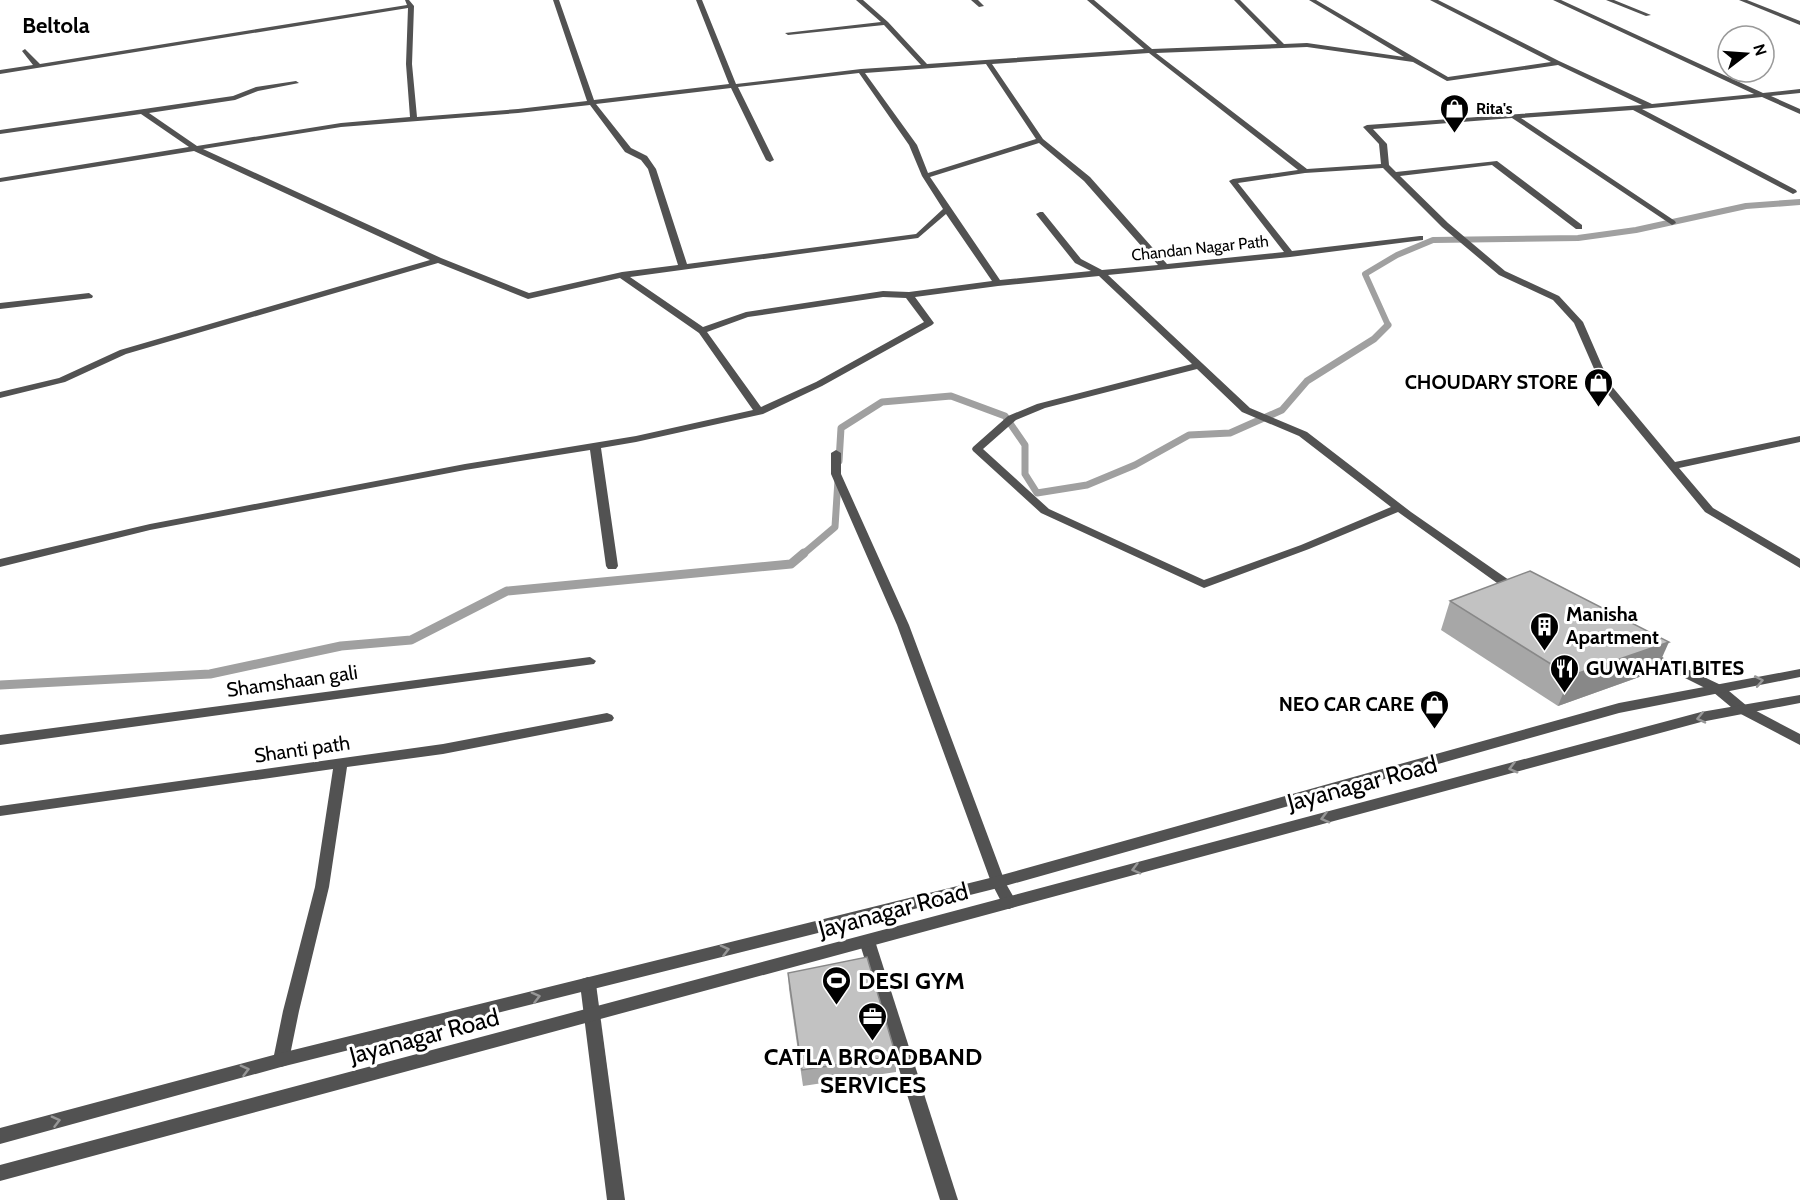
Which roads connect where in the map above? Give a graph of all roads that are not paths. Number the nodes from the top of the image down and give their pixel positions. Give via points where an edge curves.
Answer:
1 (406, 0) edge
2 (555, 0) edge
3 (699, 0) edge
4 (860, 0) edge
5 (974, 0) edge
6 (1090, 0) edge
7 (1237, 0) edge
8 (1312, 0) edge
9 (1434, 0) edge
10 (1556, 0) edge
11 (1609, 0) edge
12 (1742, 0) edge
13 (411, 6) junction
14 (981, 6) dead end
15 (1648, 15) dead end
16 (886, 23) junction
17 (1800, 23) edge
18 (788, 33) dead end
19 (1282, 46) junction
20 (25, 51) dead end
21 (1150, 51) junction
22 (1414, 60) junction
23 (988, 62) junction
24 (1559, 63) junction
25 (38, 66) junction
26 (926, 67) junction
27 (861, 71) junction
28 (0, 72) edge
29 (296, 83) dead end
30 (733, 85) junction
31 (1800, 91) edge
32 (1764, 95) junction
33 (591, 102) junction
34 (1652, 106) junction
35 (1635, 107) junction
36 (142, 111) junction
37 (1800, 112) edge
38 (1512, 115) junction
39 (414, 118) junction
40 (0, 132) edge
41 (1040, 140) junction
42 (198, 150) junction
43 (770, 160) dead end
44 (1385, 166) junction
45 (1305, 171) junction
46 (1393, 175) junction
47 (926, 176) junction
48 (0, 180) edge
49 (1793, 192) dead end
50 (947, 209) junction
51 (1040, 214) dead end
52 (1672, 223) dead end
53 (1579, 227) dead end
54 (1420, 238) dead end
55 (1290, 254) junction
56 (438, 260) junction
57 (683, 266) junction
58 (1164, 266) junction
59 (1101, 273) junction
60 (622, 275) junction
61 (998, 283) junction
62 (909, 295) junction
63 (90, 296) dead end
64 (0, 306) edge
65 (702, 331) junction
66 (1200, 366) junction
67 (0, 395) edge
68 (759, 412) junction
69 (1800, 440) edge
70 (595, 445) junction
71 (836, 453) dead end
72 (1672, 466) junction
73 (1400, 508) junction
74 (0, 563) edge
75 (1800, 564) edge
76 (612, 566) dead end
77 (1530, 597) edge
78 (1633, 647) edge
79 (590, 661) dead end
80 (1800, 673) edge
81 (1718, 689) junction
82 (1800, 699) edge
83 (1743, 709) junction
84 (607, 718) dead end
85 (0, 740) edge
86 (1800, 740) edge
87 (341, 764) junction
88 (0, 811) edge
89 (998, 882) junction
90 (1009, 903) junction
91 (867, 941) junction
92 (588, 984) junction
93 (593, 1015) junction
94 (281, 1060) junction
95 (0, 1136) edge
96 (0, 1173) edge
97 (615, 1200) edge
98 (949, 1200) edge

1 - 13 street
2 - 33 street
3 - 30 street
4 - 16 street
5 - 14 street
6 - 21 street
7 - 19 street
8 - 22 street
9 - 24 street
10 - 32 street
11 - 15 street
12 - 17 street
13 - 25 street
13 - 39 street via 409,64
16 - 18 street
16 - 26 street
19 - 21 street
19 - 22 street via 1307,45
20 - 25 street
21 - 23 street
21 - 45 street
22 - 24 street via 1447,78
23 - 26 street
23 - 41 street
24 - 34 street
25 - 28 street
26 - 27 street
27 - 30 street
27 - 47 street via 913,146
29 - 36 street via 256,89 235,98
30 - 33 street
30 - 43 street
31 - 32 street
32 - 34 street
32 - 37 street
33 - 39 street
33 - 57 street via 628,150 644,158 652,169
34 - 35 street
35 - 38 street
35 - 49 street
36 - 40 street
36 - 42 street
38 - 44 street via 1367,127 1383,144
38 - 52 street
39 - 42 street via 341,125
41 - 47 street
41 - 58 street via 1087,179
42 - 48 street
42 - 56 street
44 - 45 street
44 - 46 street
45 - 55 street, Chandan Nagar Path via 1233,181
46 - 53 street via 1494,163
46 - 72 street via 1502,273 1556,298 1578,322 1605,385
47 - 50 street
50 - 57 street via 918,236
50 - 61 street
51 - 59 street via 1078,261
54 - 55 street
55 - 58 street, Chandan Nagar Path
56 - 60 street via 528,296
56 - 67 street via 123,352 62,380
57 - 60 street
58 - 59 street, Chandan Nagar Path
59 - 61 street, Chandan Nagar Path
59 - 66 street
60 - 65 street
61 - 62 street, Chandan Nagar Path
62 - 65 street, Chandan Nagar Path via 883,294 747,315
62 - 68 street via 929,323 819,384
63 - 64 street
65 - 68 street
66 - 73 street via 1246,410 1303,434
66 - 73 street via 1041,406 1012,418 977,449 1045,511 1204,584
68 - 70 street
69 - 72 street
70 - 74 street via 150,527
70 - 76 street
71 - 89 street via 836,474 903,625
72 - 75 street via 1709,510
73 - 77 street via 1509,587
78 - 81 street
79 - 85 street, Shamshaan gali
81 -> 80 street, Jayanagar Road
81 - 83 street
81 - 89 street, Jayanagar Road via 1619,708
82 - 83 street, Jayanagar Road
83 - 86 street
83 -> 90 street, Jayanagar Road via 1689,720
84 - 87 street, Shanti path
87 - 88 street, Shanti path
87 - 94 street via 322,887
89 - 90 street
92 -> 89 street, Jayanagar Road
90 - 91 street, Jayanagar Road
91 - 93 street, Jayanagar Road
91 - 98 street
92 - 93 street
94 -> 92 street, Jayanagar Road
93 - 96 street, Jayanagar Road
93 - 97 street
95 -> 94 street, Jayanagar Road

